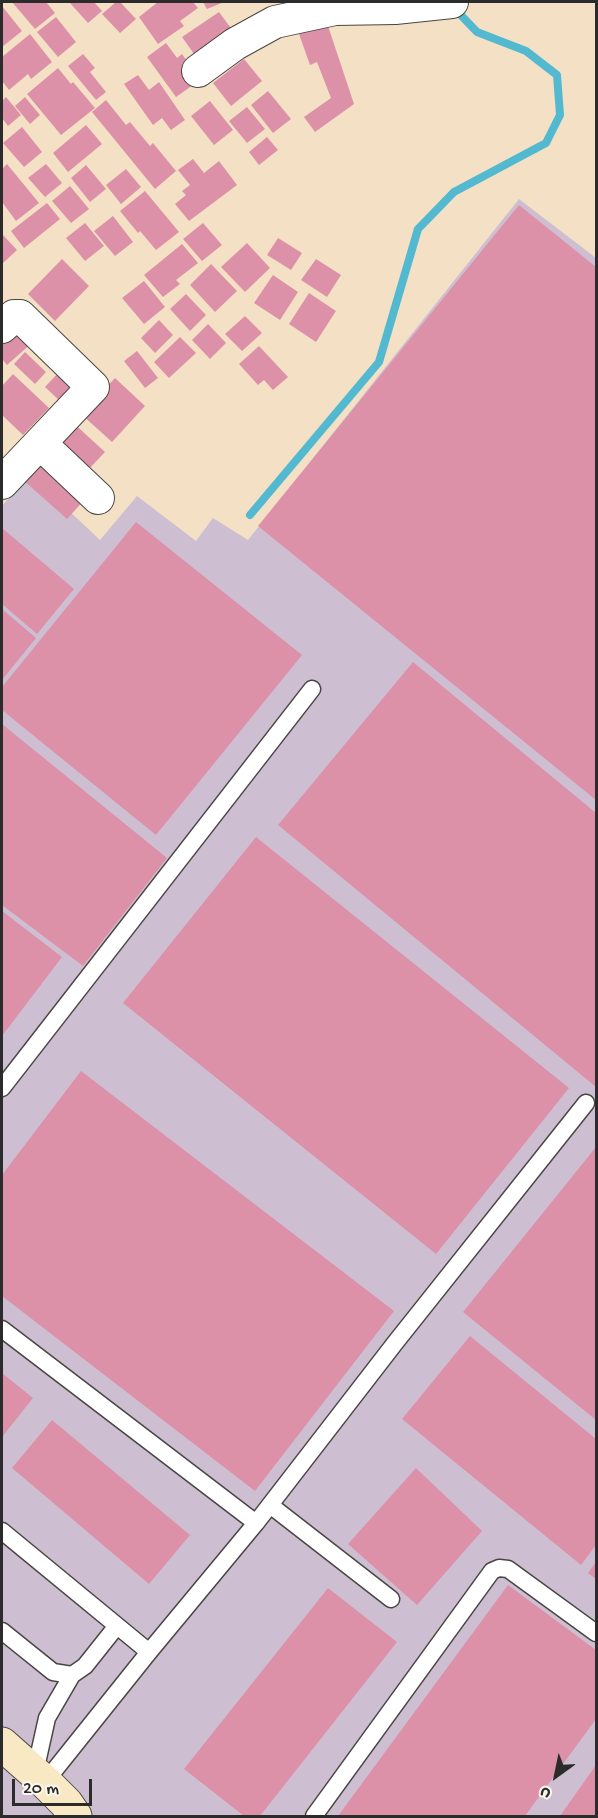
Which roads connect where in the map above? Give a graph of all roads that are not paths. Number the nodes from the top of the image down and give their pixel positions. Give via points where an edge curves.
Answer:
1 (445, 3) edge
2 (198, 71) dead end
3 (2, 327) edge
4 (41, 444) junction
5 (2, 483) edge
6 (98, 498) dead end
7 (312, 689) dead end
8 (2, 1088) edge
9 (586, 1103) dead end
10 (2, 1329) edge
11 (270, 1505) junction
12 (256, 1523) junction
13 (2, 1532) edge
14 (391, 1599) dead end
15 (116, 1627) junction
16 (2, 1631) edge
17 (597, 1633) edge
18 (149, 1652) junction
19 (72, 1675) junction
20 (4, 1751) edge
21 (40, 1777) junction
22 (75, 1816) edge
23 (314, 1816) edge

1 - 2 street via 335,9 275,22
3 - 4 street via 14,316 20,316 93,387
4 - 5 street
4 - 6 street
7 - 8 lane
9 - 11 lane
10 - 12 lane
11 - 12 lane
11 - 14 lane
12 - 18 lane
13 - 15 lane
15 - 18 lane
15 - 19 lane via 85,1666
16 - 19 lane via 53,1672
17 - 23 lane via 508,1569 492,1571
18 - 21 lane
19 - 21 lane via 47,1718
20 - 21 main road
21 - 22 main road

